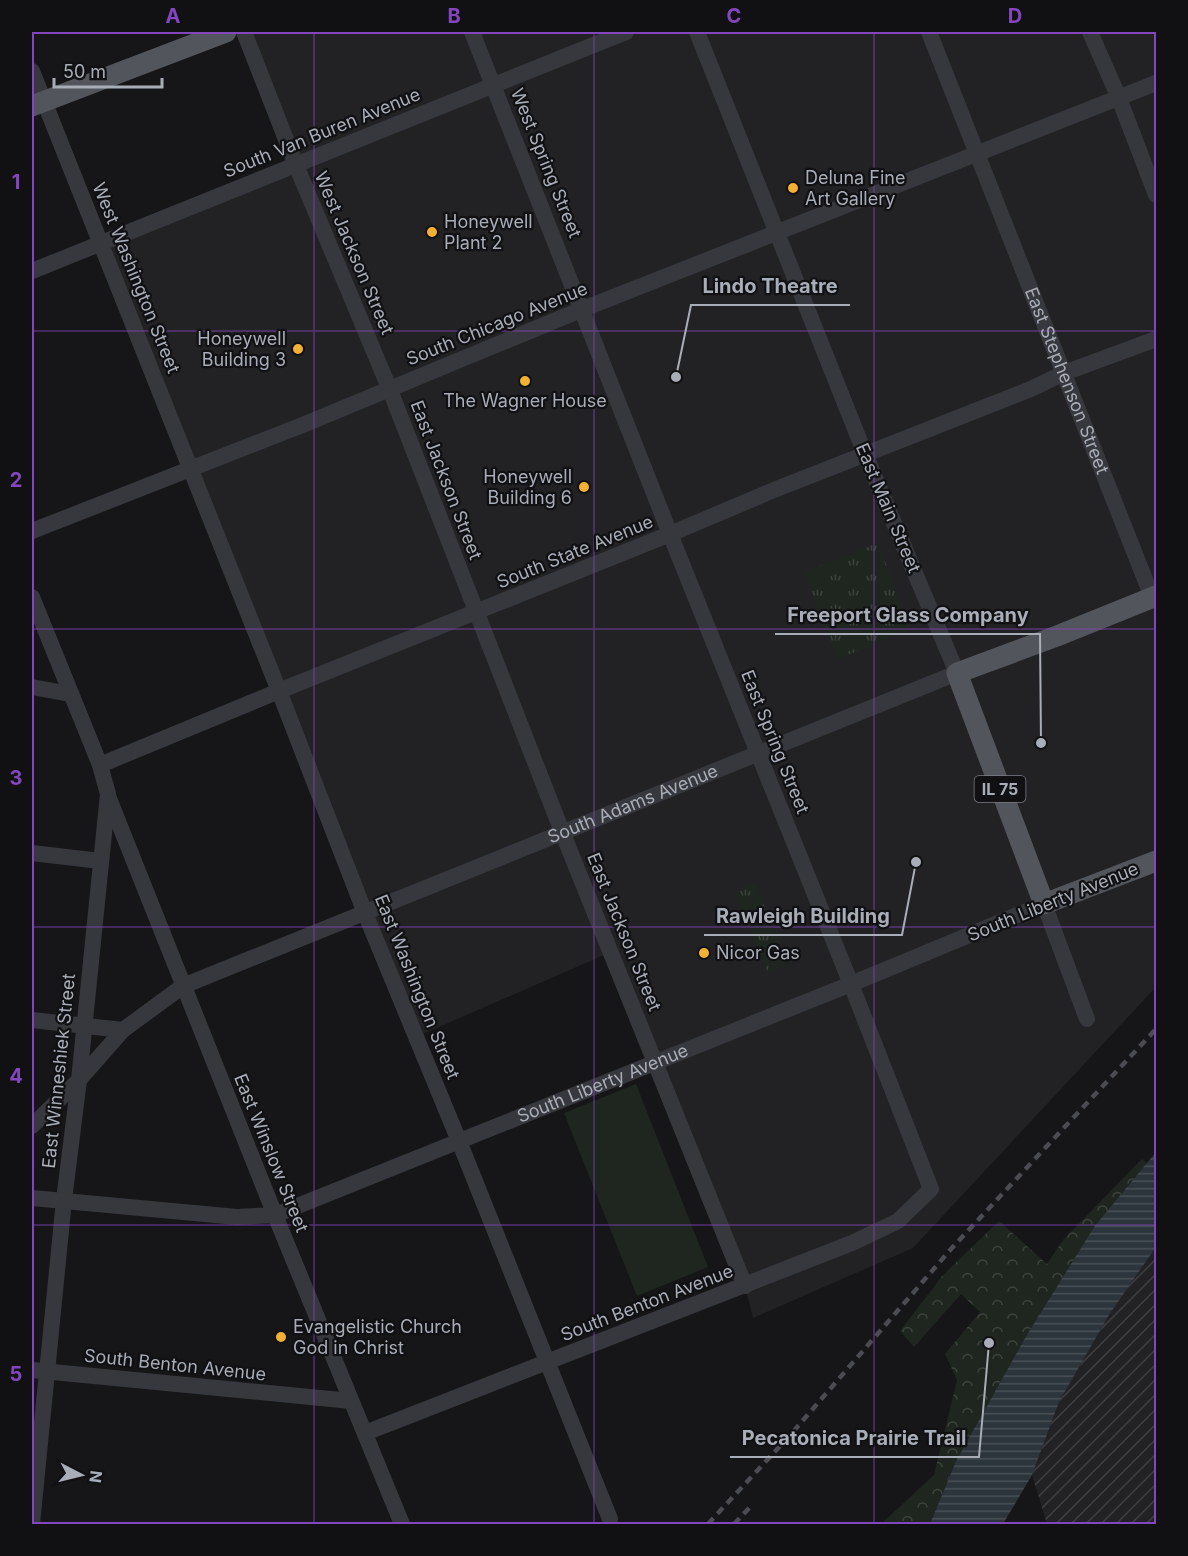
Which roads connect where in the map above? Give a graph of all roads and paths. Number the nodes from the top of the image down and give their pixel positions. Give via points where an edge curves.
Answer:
1 (226, 32) edge
2 (244, 32) edge
3 (472, 32) edge
4 (626, 32) edge
5 (697, 32) edge
6 (929, 32) edge
7 (1090, 32) edge
8 (32, 71) edge
9 (1156, 83) edge
10 (494, 85) junction
11 (1119, 98) junction
12 (38, 104) edge
13 (977, 152) junction
14 (296, 165) junction
15 (1156, 195) edge
16 (776, 234) junction
17 (101, 243) junction
18 (32, 272) edge
19 (583, 309) junction
20 (1156, 339) edge
21 (1064, 373) junction
22 (390, 390) junction
23 (865, 454) junction
24 (191, 469) junction
25 (32, 531) edge
26 (670, 534) junction
27 (32, 597) edge
28 (1155, 600) edge
29 (477, 613) junction
30 (957, 673) junction
31 (32, 687) edge
32 (279, 691) junction
33 (70, 694) junction
34 (758, 753) junction
35 (100, 765) junction
36 (108, 794) junction
37 (563, 834) junction
38 (32, 853) edge
39 (100, 861) junction
40 (1156, 861) edge
41 (1044, 904) junction
42 (365, 913) junction
43 (852, 984) junction
44 (183, 986) junction
45 (1087, 1019) dead end
46 (32, 1020) edge
47 (85, 1025) junction
48 (123, 1029) junction
49 (656, 1063) junction
50 (80, 1080) junction
51 (32, 1126) edge
52 (459, 1142) junction
53 (931, 1189) joint
54 (32, 1198) edge
55 (64, 1200) junction
56 (275, 1215) junction
57 (745, 1286) junction
58 (547, 1362) junction
59 (39, 1371) edge
60 (351, 1401) junction
61 (364, 1433) junction
62 (610, 1519) dead end
63 (32, 1524) edge
64 (402, 1524) edge

1 - 12 main road
2 - 14 street, West Jackson Street
3 - 10 street, West Spring Street
4 - 10 street, South Van Buren Avenue
5 - 16 street, East Main Street
6 - 13 street, East Stephenson Street
7 - 11 street
8 - 12 street, West Washington Street
9 - 11 street, South Chicago Avenue
10 - 14 street, South Van Buren Avenue
10 - 19 street, West Spring Street
11 - 13 street, South Chicago Avenue
11 - 15 street
12 - 17 street, West Washington Street
13 - 16 street, South Chicago Avenue
13 - 21 street, East Stephenson Street
14 - 17 street, South Van Buren Avenue
14 - 22 street, West Jackson Street
16 - 19 street, South Chicago Avenue
16 - 23 street, East Main Street
17 - 18 street, South Van Buren Avenue
17 - 24 street, West Washington Street
19 - 22 street, South Chicago Avenue
19 - 26 street, East Spring Street
20 - 21 street, South State Avenue
21 - 23 street, South State Avenue
21 - 28 street, East Stephenson Street
22 - 24 street, South Chicago Avenue
22 - 29 street, East Jackson Street
23 - 26 street, South State Avenue
23 - 30 street, East Main Street
24 - 25 street, South Chicago Avenue
24 - 32 street, East Washington Street
26 - 29 street, South State Avenue
26 - 34 street, East Spring Street
27 - 33 street
28 - 30 main road, South Adams Avenue
29 - 32 street, South State Avenue
29 - 37 street, East Jackson Street
30 - 34 street, South Adams Avenue
30 - 41 main road, East Main Street / IL 75
31 - 33 street
32 - 35 street, South State Avenue
32 - 42 street, East Washington Street
33 - 35 street
34 - 37 street, South Adams Avenue
34 - 43 street, East Spring Street
35 - 36 street, East Winneshiek Street
36 - 39 street, East Winneshiek Street
36 - 44 street, East Winslow Street
37 - 42 street, South Adams Avenue
37 - 49 street, East Jackson Street
38 - 39 street
39 - 47 street, East Winneshiek Street
40 - 41 main road, South Liberty Avenue
41 - 43 street, South Liberty Avenue
41 - 45 street, East Main Street
42 - 44 street, South Adams Avenue
42 - 52 street, East Washington Street
43 - 49 street, South Liberty Avenue
43 - 53 street, East Spring Street
44 - 48 street, South Adams Avenue
44 - 56 street, East Winslow Street
46 - 47 street
47 - 48 street
47 - 50 street, East Winneshiek Street
48 - 50 street, South Adams Avenue
49 - 52 street, South Liberty Avenue
49 - 57 street, East Jackson Street
50 - 51 street, South Adams Avenue
50 - 55 street, East Winneshiek Street
52 - 56 street, South Liberty Avenue
52 - 58 street, East Washington Street
53 - 57 street, South Benton Avenue via 898,1221
54 - 55 street, South Liberty Avenue
55 - 56 street, South Liberty Avenue via 237,1217
55 - 59 street, East Winneshiek Street
56 - 60 street, East Winslow Street
57 - 58 street, South Benton Avenue
58 - 61 street, South Benton Avenue
58 - 62 street, East Washington Street
59 - 60 street, South Benton Avenue
59 - 63 street, East Winneshiek Street
60 - 61 street, East Winslow Street
61 - 64 street, East Winslow Street

